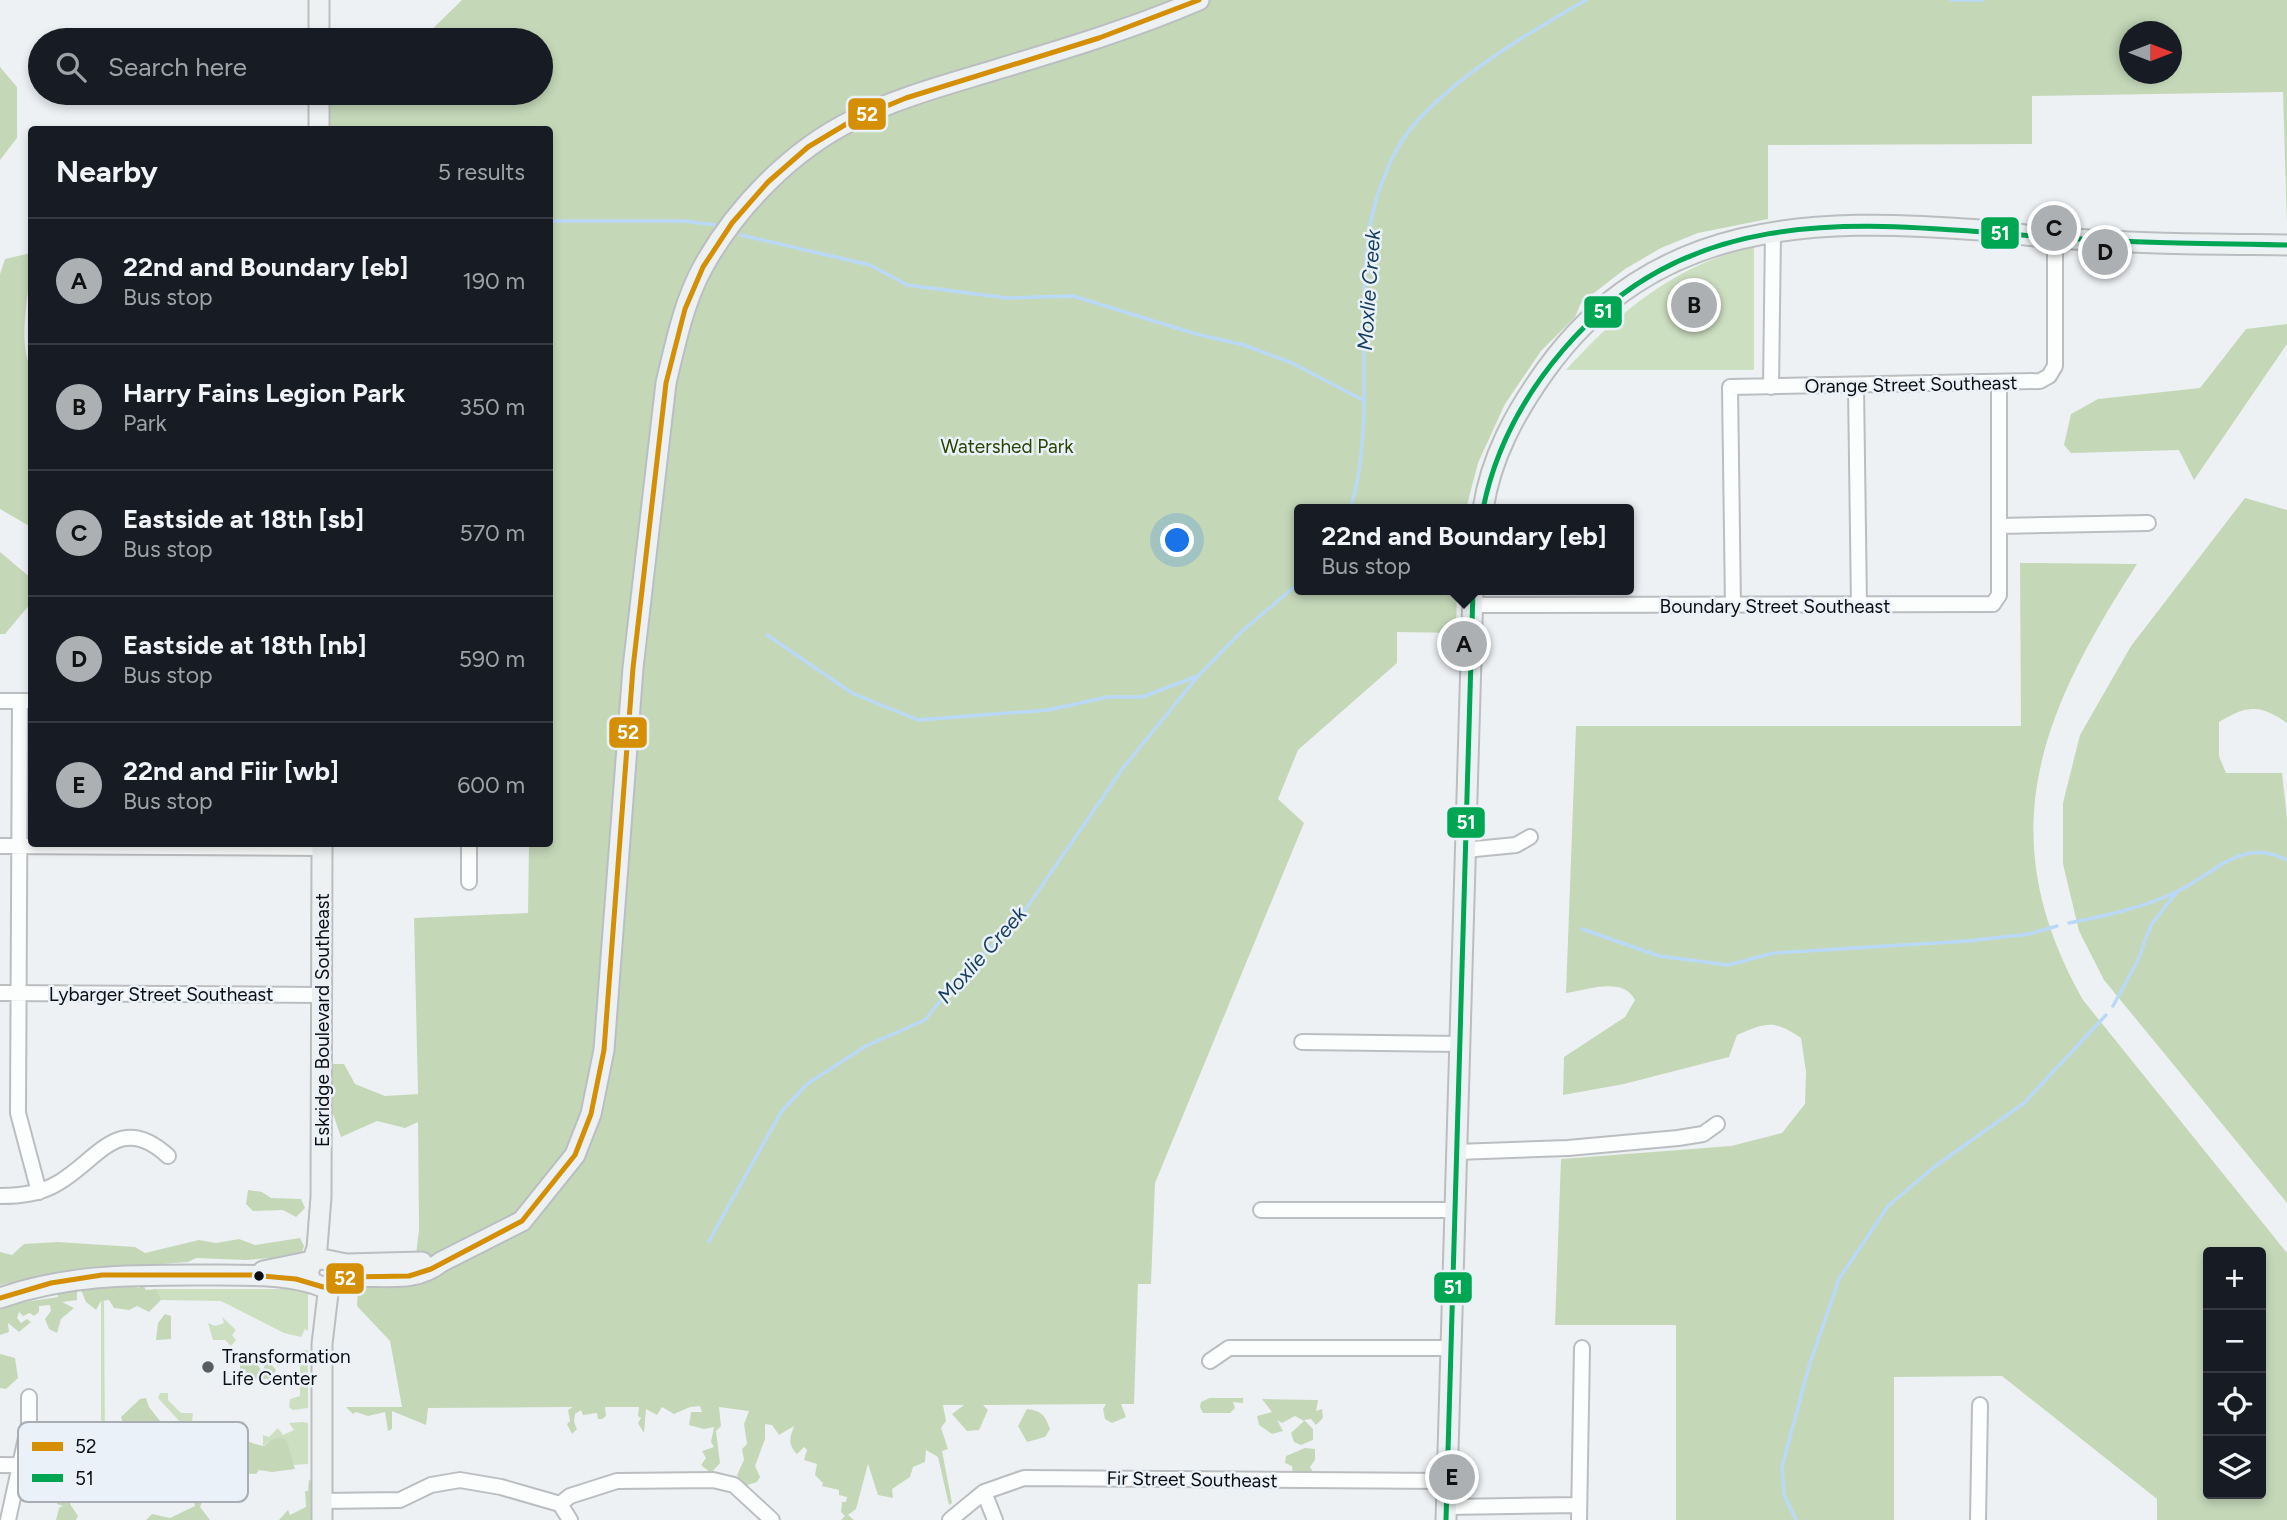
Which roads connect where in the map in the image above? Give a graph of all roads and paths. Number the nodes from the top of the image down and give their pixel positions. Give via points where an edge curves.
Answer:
1 (319, 0) edge
2 (1199, 0) edge
3 (319, 28) edge
4 (319, 105) edge
5 (319, 126) edge
6 (1773, 232) junction
7 (2055, 238) junction
8 (2287, 245) edge
9 (1999, 383) junction
10 (1856, 386) junction
11 (1771, 387) junction
12 (1484, 504) edge
13 (2148, 523) dead end
14 (1999, 526) junction
15 (1473, 597) edge
16 (1733, 606) junction
17 (1859, 606) junction
18 (0, 701) edge
19 (26, 701) edge
20 (1530, 837) dead end
21 (0, 846) edge
22 (18, 846) junction
23 (28, 846) edge
24 (322, 847) edge
25 (469, 847) edge
26 (1465, 850) junction
27 (469, 882) dead end
28 (0, 993) edge
29 (18, 993) junction
30 (322, 995) junction
31 (1302, 1042) dead end
32 (1460, 1044) junction
33 (1717, 1124) dead end
34 (1456, 1152) junction
35 (168, 1156) dead end
36 (39, 1192) junction
37 (0, 1196) edge
38 (1261, 1210) dead end
39 (1454, 1210) junction
40 (322, 1261) junction
41 (441, 1262) junction
42 (252, 1275) junction
43 (321, 1284) junction
44 (0, 1298) edge
45 (1450, 1348) junction
46 (1583, 1348) dead end
47 (1210, 1361) dead end
48 (29, 1397) dead end
49 (1980, 1405) dead end
50 (29, 1422) edge
51 (0, 1465) edge
52 (18, 1465) edge
53 (18, 1470) edge
54 (1447, 1480) junction
55 (984, 1492) junction
56 (560, 1504) junction
57 (1579, 1505) junction
58 (322, 1511) edge
59 (1447, 1513) edge
60 (8, 1520) edge
61 (570, 1520) edge
62 (772, 1520) edge
63 (950, 1520) edge
64 (995, 1520) edge
65 (1578, 1520) edge
66 (1978, 1520) edge

1 - 3 street
2 - 41 street via 900,99 851,121 772,177 732,223 702,268 666,383 633,668 604,1050 591,1114 575,1155 522,1221
4 - 5 street
6 - 7 street via 1910,227
6 - 11 street
6 - 12 street via 1701,248 1670,262 1582,328 1528,394 1502,440
7 - 8 street
7 - 9 street, Orange Street Southeast via 2054,366 2040,381
9 - 10 street, Orange Street Southeast
9 - 14 street
10 - 11 street, Orange Street Southeast
10 - 17 street
11 - 16 street, Orange Street Southeast via 1730,387
13 - 14 street
14 - 17 street, Boundary Street Southeast via 1999,595 1993,604
15 - 16 street, Boundary Street Southeast
15 - 26 street
16 - 17 street, Boundary Street Southeast
18 - 19 street
19 - 22 street
20 - 26 street via 1516,845
21 - 22 street
22 - 23 street
22 - 29 street
24 - 30 street, Eskridge Boulevard Southeast
25 - 27 street
26 - 32 street
28 - 29 street, Lybarger Street Southeast
29 - 30 street, Lybarger Street Southeast
29 - 36 street via 18,1113
30 - 40 street, Eskridge Boulevard Southeast
31 - 32 street
32 - 34 street
33 - 34 street via 1703,1134 1678,1138
34 - 39 street
35 - 36 street via 148,1140 116,1140
36 - 37 street
38 - 39 street
39 - 45 street
40 - 41 street
40 - 42 street via 275,1266
40 - 43 street, Eskridge Boulevard Southeast via 308,1269
41 - 43 street via 432,1270 412,1275 346,1277
42 - 43 street
42 - 44 street via 102,1275
43 - 58 street
45 - 47 street via 1229,1348
45 - 54 street
46 - 57 street
48 - 50 street
49 - 66 street
51 - 52 street
53 - 60 street
54 - 55 street, Fir Street Southeast via 1036,1478 1007,1482
54 - 59 street
55 - 63 street, Fir Street Southeast
55 - 64 street
56 - 58 street via 460,1480 431,1485 400,1500
56 - 61 street
56 - 62 street via 570,1496 613,1482 713,1480 734,1485
57 - 59 street
57 - 65 street

